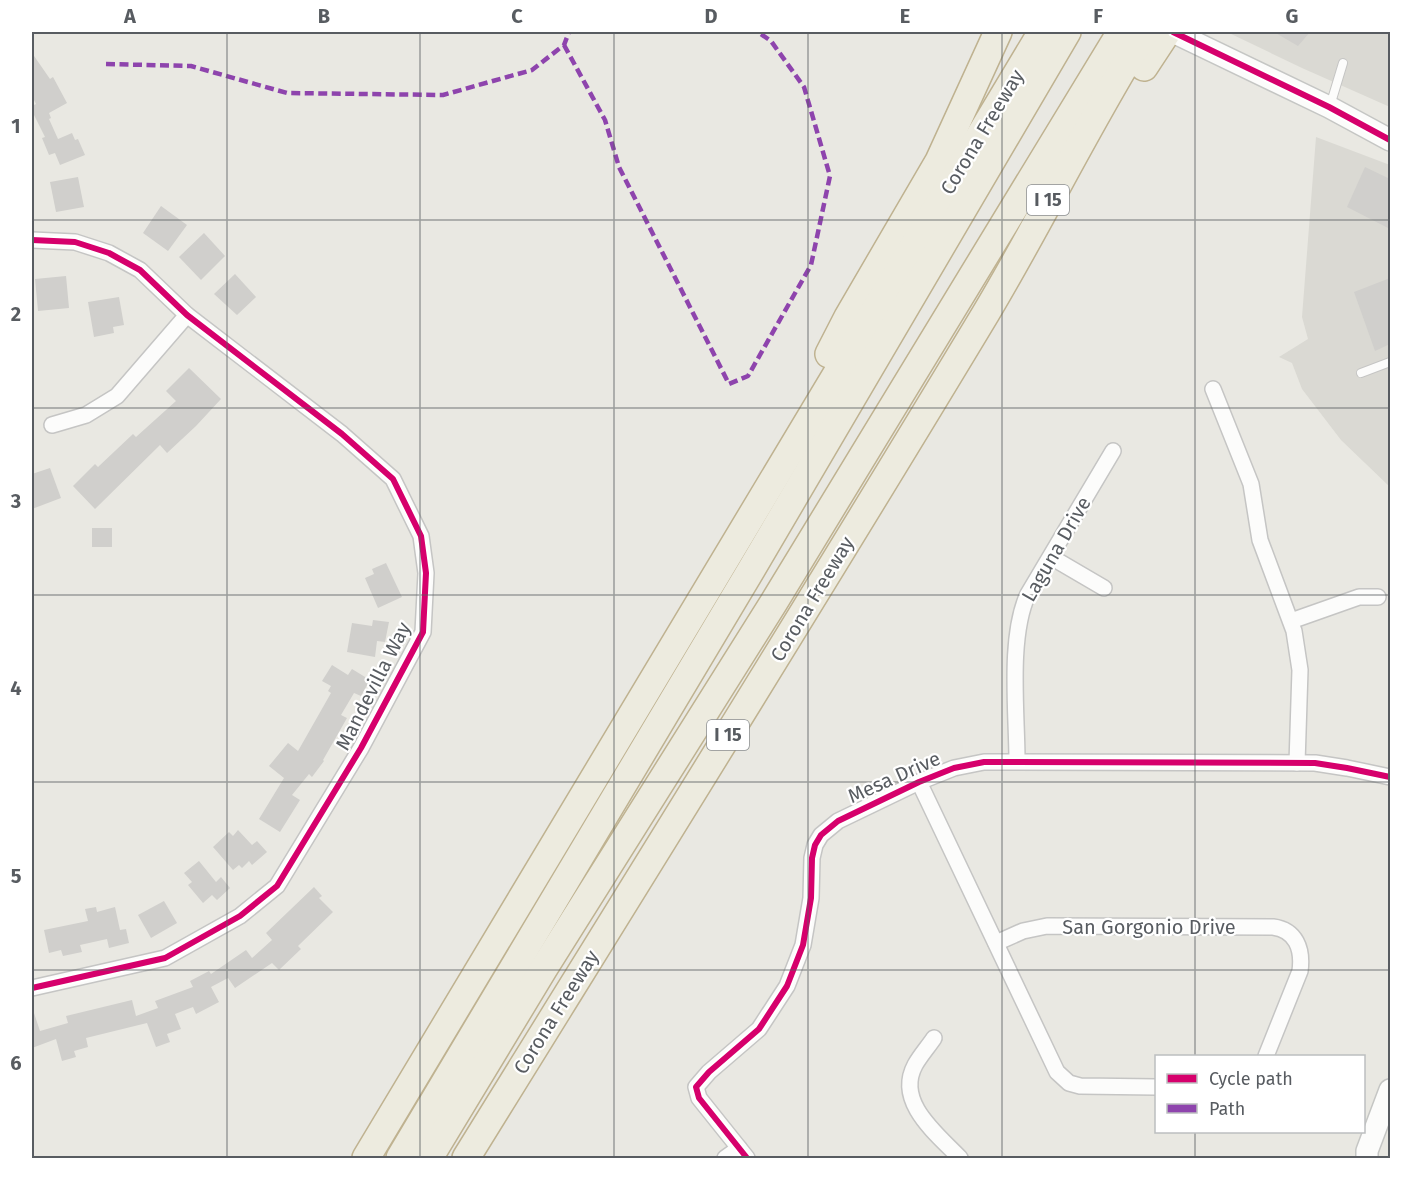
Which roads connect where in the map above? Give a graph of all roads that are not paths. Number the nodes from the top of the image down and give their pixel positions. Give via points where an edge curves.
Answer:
1 (998, 32) edge
2 (1067, 32) edge
3 (1086, 32) edge
4 (1099, 32) edge
5 (1121, 32) edge
6 (1145, 32) edge
7 (1167, 32) edge
8 (1173, 32) edge
9 (1343, 63) dead end
10 (1074, 67) edge
11 (1329, 107) junction
12 (1390, 140) edge
13 (32, 240) edge
14 (187, 315) junction
15 (1390, 362) edge
16 (1361, 373) dead end
17 (1213, 389) dead end
18 (52, 424) dead end
19 (1113, 451) dead end
20 (747, 521) junction
21 (1051, 557) junction
22 (1104, 588) dead end
23 (1378, 597) dead end
24 (1291, 621) junction
25 (1017, 761) junction
26 (1297, 764) junction
27 (1390, 777) edge
28 (919, 782) junction
29 (996, 944) junction
30 (32, 988) edge
31 (934, 1038) dead end
32 (1266, 1055) edge
33 (1155, 1088) edge
34 (1390, 1090) edge
35 (743, 1153) edge
36 (366, 1158) edge
37 (400, 1158) edge
38 (429, 1158) edge
39 (466, 1158) edge
40 (725, 1158) edge
41 (960, 1158) edge
42 (1366, 1158) edge

1 - 20 highway via 939,161 848,317
2 - 10 highway
3 - 10 highway
4 - 10 highway
5 - 10 highway
6 - 10 highway, Corona Freeway
7 - 10 highway
8 - 11 main road
9 - 11 lane
10 - 20 highway, Corona Freeway
10 - 37 highway via 751,570
10 - 38 highway via 875,407 778,595
10 - 39 highway, Corona Freeway / I 15 via 987,310
11 - 12 main road
13 - 14 street, Mandevilla Way via 75,242 109,253 140,270
14 - 18 street via 117,396 86,415
14 - 30 street, Mandevilla Way via 342,434 393,479 421,536 426,573 423,632 361,748 277,886 240,916 165,958
15 - 16 lane
17 - 24 street via 1251,484 1260,540
19 - 21 street, Laguna Drive
20 - 36 highway, Corona Freeway
21 - 22 street
21 - 25 street, Laguna Drive via 1028,594 1019,624
23 - 24 street via 1359,597
24 - 26 street via 1300,670
25 - 26 street, Mesa Drive
25 - 28 street, Mesa Drive via 969,764
26 - 27 street, Mesa Drive via 1336,766
28 - 29 street
28 - 35 street, Mesa Drive via 838,821 821,835 815,845 803,945 787,986 759,1029 697,1084 697,1096
29 - 32 street, San Gorgonio Drive via 1030,929 1059,926 1286,930 1298,944 1300,971
29 - 33 street via 1063,1078 1080,1086
31 - 41 street via 915,1065 910,1095 921,1115
34 - 42 main road
35 - 40 street

